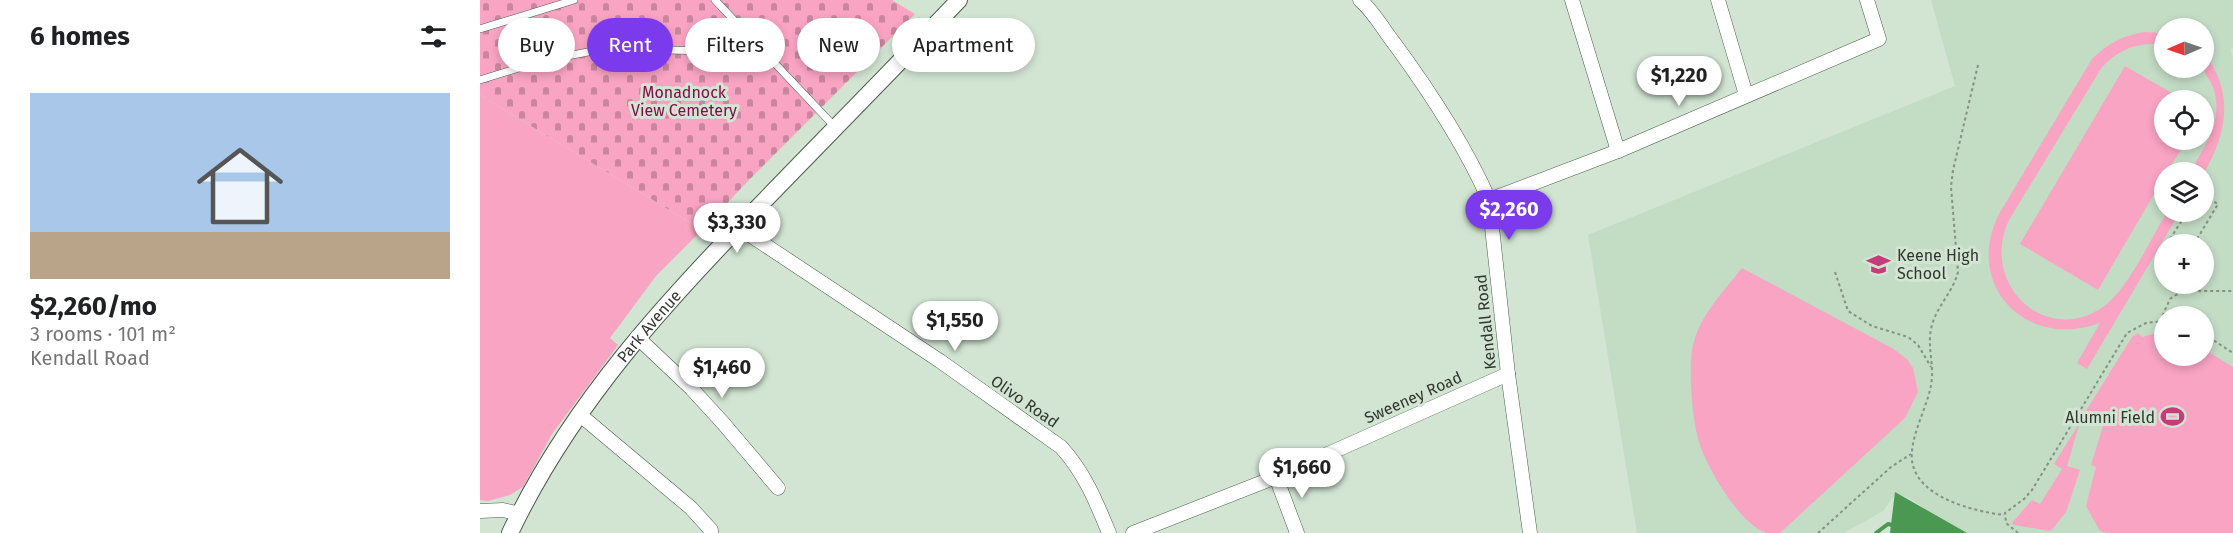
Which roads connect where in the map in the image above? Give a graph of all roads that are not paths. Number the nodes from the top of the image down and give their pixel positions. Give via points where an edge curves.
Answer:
1 (574, 0) edge
2 (716, 0) edge
3 (959, 0) edge
4 (1360, 0) edge
5 (1572, 0) edge
6 (1718, 0) edge
7 (1867, 0) edge
8 (552, 3) edge
9 (733, 18) edge
10 (480, 29) edge
11 (685, 50) edge
12 (784, 72) edge
13 (480, 80) edge
14 (1746, 95) junction
15 (835, 127) junction
16 (1618, 151) junction
17 (1489, 200) junction
18 (738, 227) junction
19 (637, 337) junction
20 (1508, 374) junction
21 (579, 414) junction
22 (1276, 477) junction
23 (778, 488) dead end
24 (480, 511) edge
25 (520, 514) junction
26 (510, 533) edge
27 (711, 533) edge
28 (1109, 533) edge
29 (1133, 533) edge
30 (1297, 533) edge
31 (1530, 533) edge

1 - 8 lane
2 - 9 lane
3 - 15 street, Park Avenue
4 - 17 street, Kendall Road via 1447,121
5 - 16 street
6 - 14 street
7 - 14 street via 1880,39
8 - 10 lane
11 - 13 lane via 588,52 541,61
12 - 15 lane
14 - 16 street
15 - 18 street, Park Avenue
16 - 17 street
17 - 20 street, Kendall Road
18 - 19 street, Park Avenue
18 - 28 street, Olivo Road via 1039,429 1073,460
19 - 21 street, Park Avenue
19 - 23 street via 691,388
20 - 22 street, Sweeney Road
20 - 31 street, Kendall Road
21 - 25 street, Park Avenue
21 - 27 street via 691,508
22 - 29 street, Sweeney Road
22 - 30 street
24 - 25 street
25 - 26 street, Park Avenue

